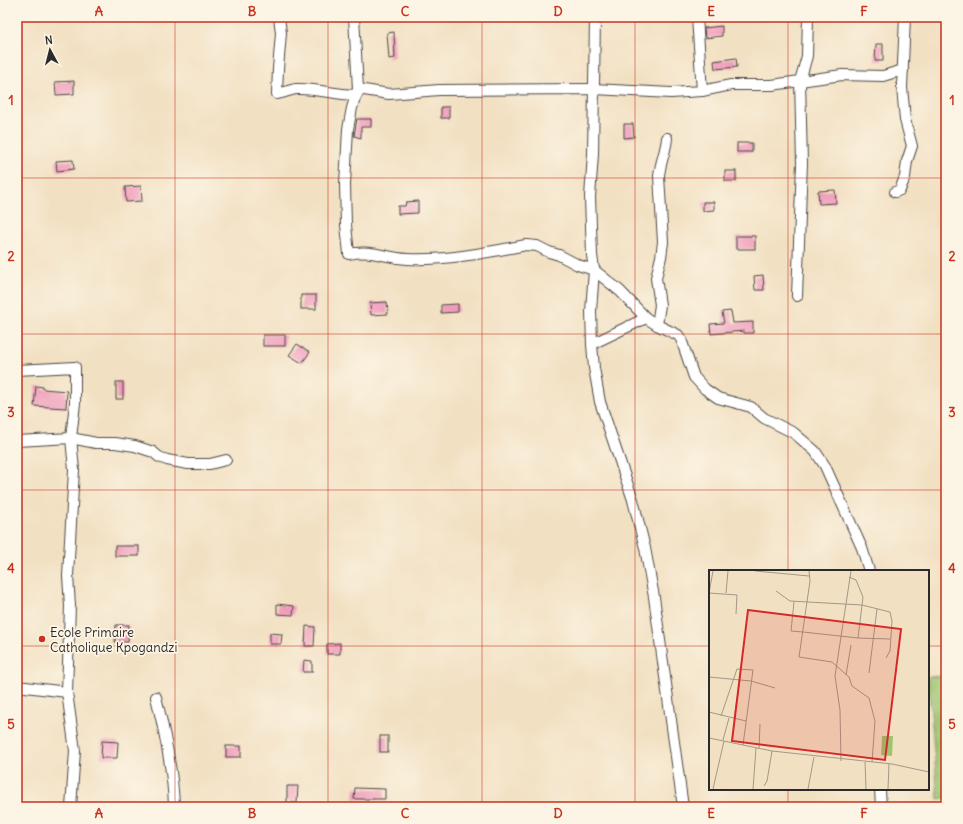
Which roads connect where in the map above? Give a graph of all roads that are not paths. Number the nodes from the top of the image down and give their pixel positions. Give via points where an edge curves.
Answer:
1 (279, 17) edge
2 (354, 17) edge
3 (595, 17) edge
4 (697, 17) edge
5 (808, 17) edge
6 (905, 17) edge
7 (903, 70) junction
8 (800, 81) junction
9 (594, 89) junction
10 (702, 91) junction
11 (357, 92) junction
12 (667, 138) dead end
13 (895, 192) dead end
14 (594, 270) junction
15 (797, 296) dead end
16 (646, 318) junction
17 (657, 325) junction
18 (592, 344) junction
19 (17, 370) edge
20 (71, 438) junction
21 (17, 441) edge
22 (226, 460) dead end
23 (869, 570) edge
24 (17, 686) edge
25 (67, 692) junction
26 (156, 697) dead end
27 (880, 790) edge
28 (71, 807) edge
29 (174, 807) edge
30 (684, 807) edge
31 (881, 807) edge

1 - 11 street via 281,33 277,94 294,89 345,95
2 - 11 street
3 - 9 street
4 - 10 street
5 - 8 street via 807,56
6 - 7 street
7 - 8 street via 884,76 842,75
7 - 13 street via 905,120 912,146 905,177 900,190
8 - 10 street via 772,85 731,85
8 - 15 street via 802,163
9 - 10 street via 671,93
9 - 11 street via 439,90 389,94
9 - 14 street via 590,197
11 - 14 street via 348,129 346,167 349,254 361,252 407,259 440,258 526,245 537,246
12 - 17 street via 659,176 663,242 656,278 660,305
14 - 16 street via 620,291
14 - 18 street
16 - 17 street
16 - 18 street
17 - 23 street via 681,339 694,377 704,389 718,398 751,407 764,418 794,433 815,451 825,466 862,548
18 - 30 street via 600,402 633,500 645,548
19 - 20 street via 75,366 75,403
20 - 21 street
20 - 22 street via 135,446 167,460 188,464 210,464
20 - 25 street via 74,470 68,576 70,606
24 - 25 street
25 - 28 street via 75,750
26 - 29 street via 164,730
27 - 31 street

